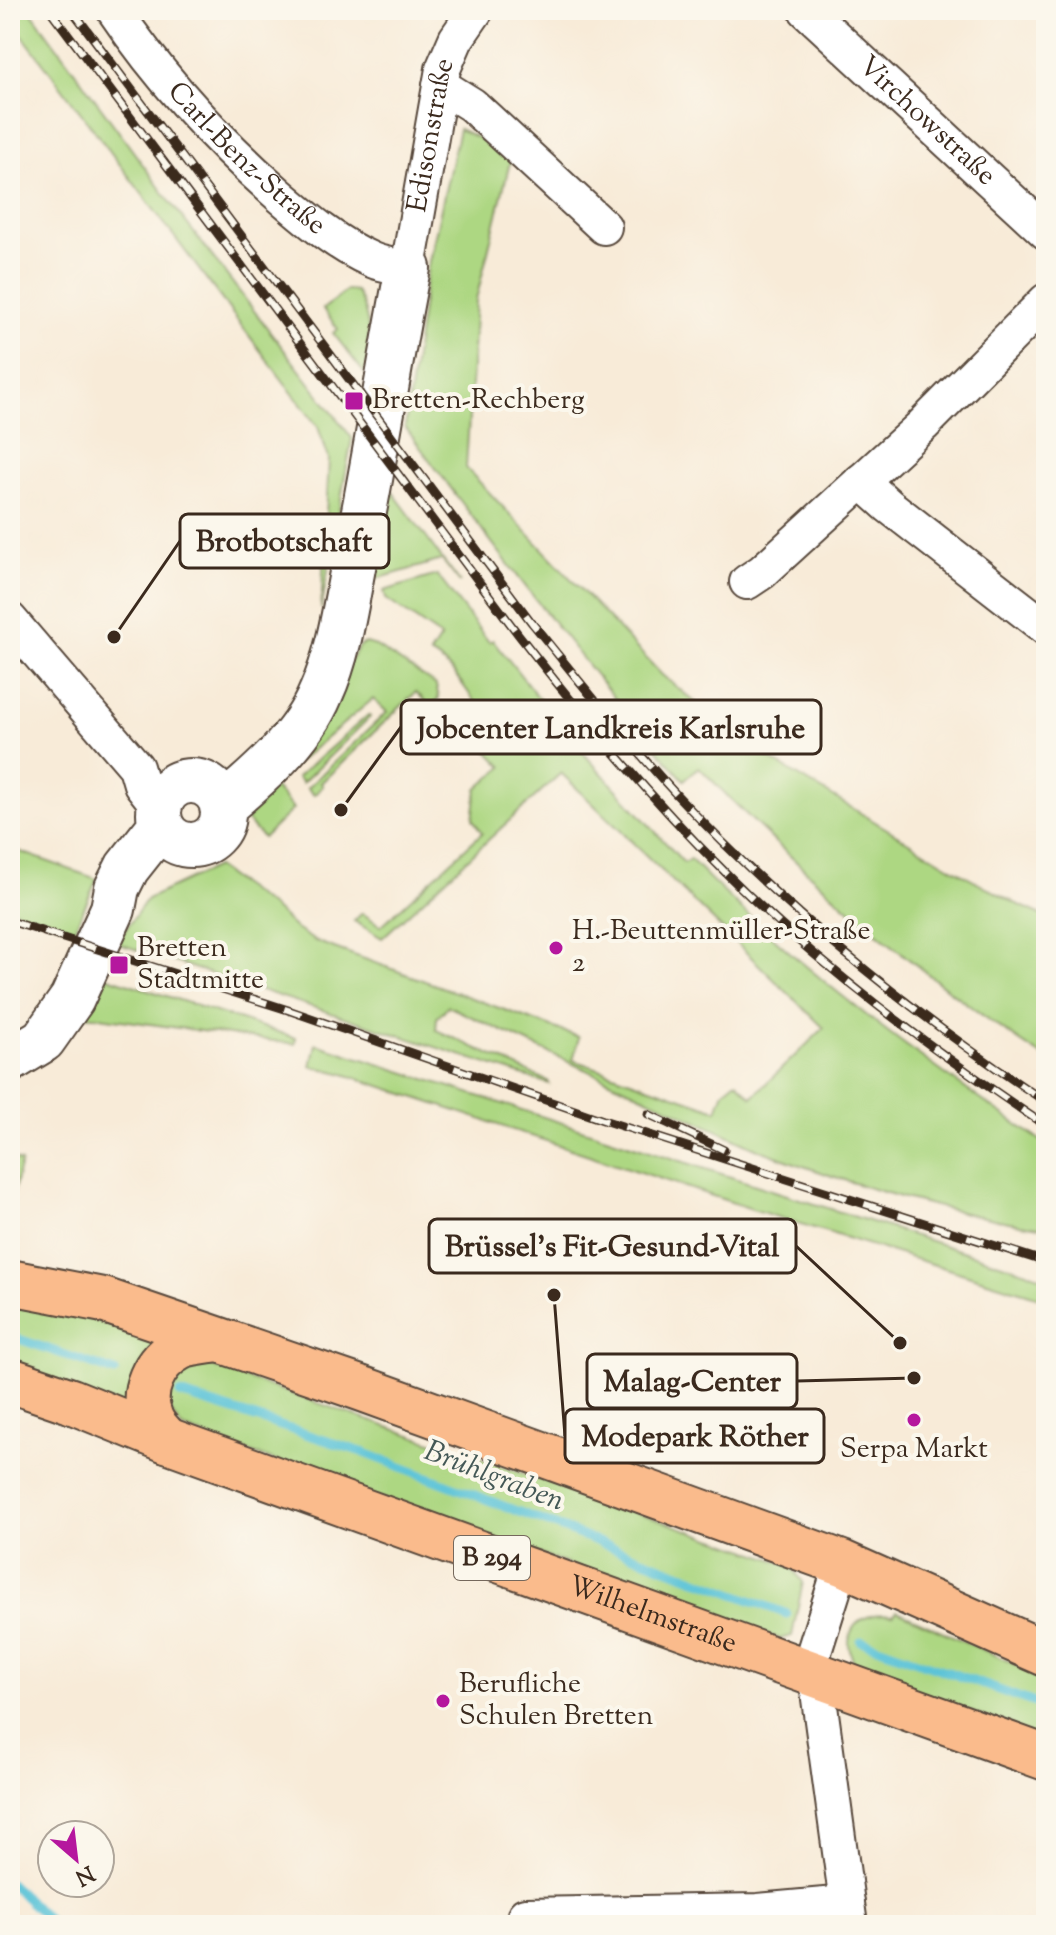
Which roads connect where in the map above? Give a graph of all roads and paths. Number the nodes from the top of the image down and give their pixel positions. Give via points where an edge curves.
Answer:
1 (114, 10) edge
2 (476, 10) edge
3 (806, 10) edge
4 (440, 85) junction
5 (604, 227) dead end
6 (1046, 232) edge
7 (408, 268) junction
8 (1046, 301) edge
9 (861, 481) junction
10 (747, 582) dead end
11 (10, 620) edge
12 (1046, 628) edge
13 (184, 809) junction
14 (10, 1060) edge
15 (10, 1282) edge
16 (217, 1340) junction
17 (10, 1380) edge
18 (167, 1440) junction
19 (842, 1563) junction
20 (1046, 1654) edge
21 (816, 1677) junction
22 (1046, 1758) edge
23 (848, 1914) edge
24 (525, 1915) dead end

1 - 7 street, Carl-Benz-Straße via 224,146 303,216 352,250
2 - 4 street, Edisonstraße via 456,39
3 - 6 street, Virchowstraße
4 - 5 street via 472,105
4 - 7 street, Edisonstraße
7 - 13 street via 369,489 321,695 272,761
8 - 9 street
9 - 10 street
9 - 12 street
11 - 13 street via 136,767 149,769
13 - 14 street via 113,909 72,999 43,1040
15 - 16 main road via 103,1300
16 - 18 main road via 181,1347 161,1361 148,1382 151,1420
16 - 19 main road
17 - 18 main road, Wilhelmstraße / B 294
18 - 21 main road, Wilhelmstraße / B 294
19 - 20 main road
19 - 21 street via 813,1655
21 - 22 main road, Wilhelmstraße / B 294
21 - 23 street
23 - 24 street

